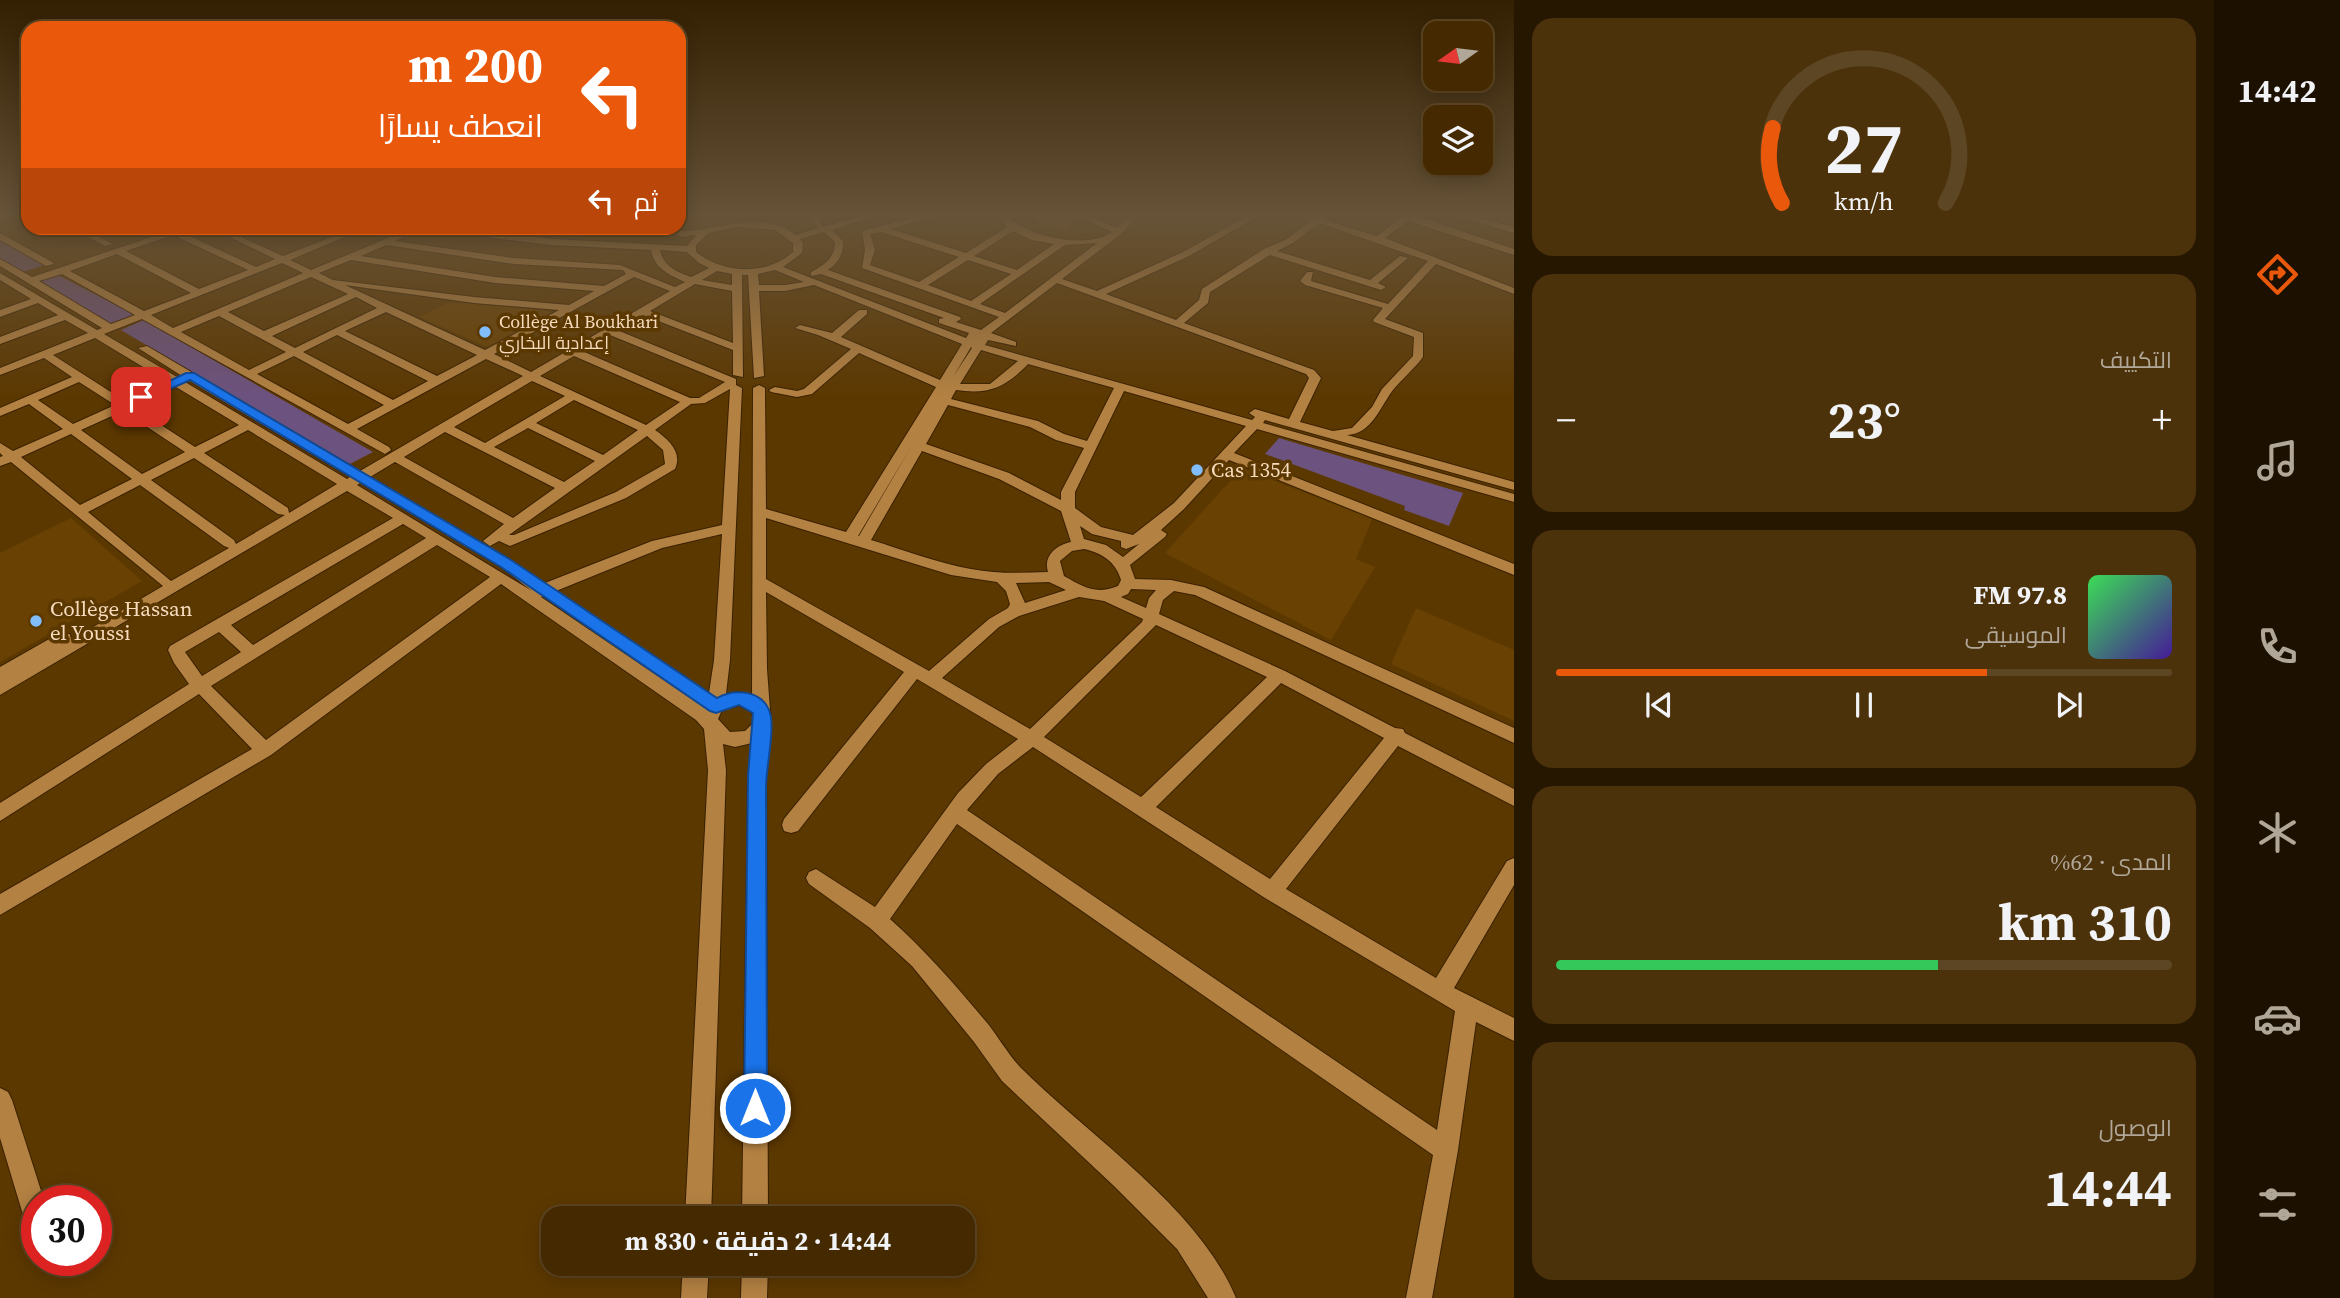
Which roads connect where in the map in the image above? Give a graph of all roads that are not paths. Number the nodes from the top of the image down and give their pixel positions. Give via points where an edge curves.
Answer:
1 (22, 276) edge
2 (30, 276) edge
3 (37, 276) edge
4 (72, 276) edge
5 (165, 276) edge
6 (241, 276) edge
7 (308, 276) edge
8 (315, 276) edge
9 (462, 276) edge
10 (500, 276) edge
11 (631, 276) edge
12 (638, 276) edge
13 (681, 276) edge
14 (696, 276) edge
15 (738, 276) edge
16 (754, 276) edge
17 (816, 276) junction
18 (890, 276) edge
19 (936, 276) edge
20 (1014, 276) edge
21 (1059, 276) edge
22 (1140, 276) edge
23 (1229, 276) edge
24 (1309, 276) edge
25 (1346, 276) edge
26 (1385, 276) edge
27 (1420, 276) edge
28 (1475, 276) edge
29 (26, 278) junction
30 (2, 279) edge
31 (1054, 279) junction
32 (688, 280) junction
33 (327, 281) junction
34 (495, 281) junction
35 (920, 286) junction
36 (671, 288) junction
37 (756, 288) junction
38 (606, 289) junction
39 (739, 289) junction
40 (1514, 291) edge
41 (199, 293) junction
42 (355, 294) junction
43 (1100, 294) junction
44 (40, 299) junction
45 (474, 300) junction
46 (973, 304) junction
47 (1389, 307) junction
48 (385, 308) junction
49 (570, 308) junction
50 (220, 312) junction
51 (645, 312) junction
52 (863, 312) dead end
53 (0, 314) edge
54 (144, 314) junction
55 (66, 316) junction
56 (1005, 316) junction
57 (1178, 323) junction
58 (110, 328) junction
59 (800, 328) dead end
60 (174, 331) junction
61 (610, 331) junction
62 (338, 332) junction
63 (98, 333) junction
64 (263, 336) junction
65 (979, 337) junction
66 (833, 338) junction
67 (0, 341) edge
68 (738, 349) junction
69 (857, 349) junction
70 (294, 352) junction
71 (575, 352) junction
72 (45, 354) junction
73 (488, 354) junction
74 (1026, 359) junction
75 (0, 372) edge
76 (249, 373) junction
77 (530, 374) junction
78 (190, 376) junction
79 (80, 377) junction
80 (177, 381) junction
81 (438, 381) junction
82 (735, 382) junction
83 (758, 382) junction
84 (947, 386) junction
85 (1121, 386) junction
86 (775, 390) dead end
87 (575, 395) junction
88 (30, 399) junction
89 (688, 401) junction
90 (945, 401) junction
91 (394, 405) junction
92 (123, 406) junction
93 (0, 412) edge
94 (1265, 421) junction
95 (1294, 422) junction
96 (528, 423) junction
97 (249, 425) junction
98 (444, 427) junction
99 (348, 429) junction
100 (71, 430) junction
101 (647, 430) junction
102 (913, 444) junction
103 (1090, 446) junction
104 (0, 447) edge
105 (486, 447) junction
106 (389, 453) junction
107 (1232, 453) junction
108 (193, 454) junction
109 (6, 460) edge
110 (603, 460) junction
111 (348, 477) junction
112 (141, 479) junction
113 (1514, 485) edge
114 (565, 488) junction
115 (1514, 498) edge
116 (1067, 508) junction
117 (79, 511) junction
118 (283, 511) junction
119 (759, 512) junction
120 (403, 518) junction
121 (514, 524) junction
122 (729, 528) junction
123 (437, 538) junction
124 (504, 538) junction
125 (857, 540) junction
126 (1135, 540) junction
127 (229, 543) junction
128 (1079, 545) junction
129 (479, 548) junction
130 (1099, 548) junction
131 (495, 558) junction
132 (1514, 560) edge
133 (1124, 563) junction
134 (1514, 570) edge
135 (1057, 577) junction
136 (501, 578) junction
137 (1000, 578) junction
138 (164, 581) junction
139 (760, 581) junction
140 (1128, 584) junction
141 (1171, 585) junction
142 (544, 590) junction
143 (1078, 592) junction
144 (529, 596) junction
145 (1106, 596) junction
146 (1014, 612) junction
147 (1152, 617) junction
148 (219, 624) junction
149 (252, 653) junction
150 (923, 674) junction
151 (1279, 674) junction
152 (0, 675) edge
153 (200, 685) junction
154 (0, 689) edge
155 (716, 706) junction
156 (761, 719) junction
157 (712, 727) junction
158 (1397, 734) junction
159 (1514, 736) edge
160 (1032, 738) junction
161 (265, 750) junction
162 (1514, 798) edge
163 (1143, 807) junction
164 (955, 812) junction
165 (0, 813) edge
166 (791, 825) dead end
167 (1514, 867) edge
168 (816, 878) dead end
169 (1272, 891) junction
170 (0, 905) edge
171 (877, 921) junction
172 (1440, 992) junction
173 (1467, 1006) junction
174 (1514, 1030) edge
175 (0, 1100) edge
176 (1446, 1150) junction
177 (27, 1185) edge
178 (699, 1206) edge
179 (755, 1206) edge
180 (695, 1276) edge
181 (755, 1276) edge
182 (694, 1298) edge
183 (754, 1298) edge
184 (1223, 1298) edge
185 (1419, 1298) edge

1 - 29 street
2 - 29 street
3 - 29 street
4 - 54 street
5 - 41 street
6 - 41 street
7 - 50 street
8 - 33 street
9 - 34 street
10 - 34 street
11 - 38 street
12 - 36 street
13 - 32 street
14 - 32 street
15 - 39 street
16 - 37 street
17 - 37 street via 785,288
17 - 65 street
17 - 65 street
18 - 35 street
19 - 35 street
20 - 46 street
21 - 31 street
22 - 43 street
23 - 57 street via 1205,291 1203,301
24 - 47 street via 1308,283
25 - 26 street via 1376,285
27 - 47 street
28 - 40 street
29 - 58 street
30 - 44 street
31 - 43 street
31 - 56 street
32 - 36 street
32 - 39 street
32 - 51 street
33 - 42 street
33 - 45 street
34 - 38 street
34 - 45 street
35 - 46 street
36 - 77 street
37 - 83 street
38 - 49 street
39 - 68 street
41 - 54 street
42 - 48 street
42 - 64 street
43 - 57 street
44 - 53 street
44 - 55 street
45 - 49 street
46 - 56 street
47 - 95 street via 1380,321 1421,338 1418,357 1386,391 1377,409 1349,433
48 - 62 street
48 - 73 street
49 - 73 street
50 - 60 street
50 - 64 street
51 - 61 street
51 - 68 street
52 - 66 street
54 - 58 street
54 - 60 street
55 - 63 street
55 - 67 street
56 - 65 street
57 - 95 street via 1314,375
58 - 63 street
58 - 78 street
59 - 66 street
60 - 76 street
61 - 71 street
61 - 82 street
62 - 70 street
62 - 81 street
63 - 72 street
63 - 80 street
64 - 70 street
65 - 74 street
65 - 84 street
65 - 94 street
66 - 69 street
68 - 82 street
69 - 84 street
69 - 86 street via 808,392
70 - 76 street
70 - 91 street
71 - 77 street
71 - 89 street
72 - 75 street
72 - 79 street
73 - 77 street
73 - 81 street
74 - 84 street via 997,386
74 - 85 street
76 - 99 street
77 - 87 street
77 - 98 street
77 - 106 street
78 - 80 street
78 - 111 street
79 - 88 street
79 - 92 street
80 - 92 street
80 - 97 street
81 - 91 street
82 - 83 street
82 - 89 street via 701,401
82 - 122 street
83 - 119 street
84 - 90 street
84 - 102 street
85 - 94 street
85 - 103 street
87 - 96 street
87 - 101 street
88 - 93 street
88 - 100 street
89 - 101 street
90 - 102 street
90 - 103 street via 1039,426
91 - 99 street
92 - 100 street
92 - 108 street
94 - 95 street
94 - 107 street
94 - 115 street
95 - 113 street
96 - 105 street
96 - 110 street
97 - 108 street
97 - 111 street
98 - 105 street
98 - 106 street
99 - 106 street
100 - 109 street
100 - 112 street
101 - 110 street
101 - 124 street via 665,443 672,454 671,466 599,505
102 - 116 street via 1004,476
102 - 125 street
103 - 116 street via 1070,486
104 - 109 street
105 - 114 street
106 - 111 street
106 - 121 street
107 - 126 street via 1169,516
107 - 132 street
107 - 133 street via 1175,523
107 - 134 street
108 - 112 street
108 - 118 street
109 - 117 street
110 - 114 street
111 - 118 street
111 - 120 street
111 - 129 street
111 - 154 street
112 - 117 street
112 - 127 street
114 - 121 street
116 - 126 street via 1097,531
116 - 128 street
117 - 138 street
118 - 127 street
119 - 125 street
119 - 139 street
120 - 123 street
120 - 148 street
121 - 124 street
122 - 142 street via 679,538
122 - 155 street
123 - 136 street
123 - 149 street
124 - 129 street
124 - 131 street
125 - 137 street via 951,570
126 - 130 street
127 - 138 street
128 - 130 street
128 - 135 street via 1067,547 1053,559
129 - 131 street
130 - 133 street
131 - 142 street
133 - 140 street
135 - 137 street
135 - 143 street
136 - 144 street
136 - 161 street
137 - 146 street via 1012,588 1018,604
138 - 152 street
139 - 150 street
139 - 156 street
140 - 141 street
140 - 145 street
141 - 147 street via 1156,598
141 - 159 street via 1225,601
142 - 144 street
142 - 155 street
143 - 145 street
143 - 146 street
144 - 157 street via 702,715
145 - 147 street
146 - 150 street
147 - 151 street
147 - 160 street
148 - 149 street
148 - 153 street via 176,650
149 - 153 street
150 - 160 street
150 - 166 street
151 - 158 street
151 - 163 street
153 - 161 street
153 - 165 street
155 - 156 street via 739,698 755,703
155 - 157 street
156 - 157 street via 754,735 739,741 722,737
156 - 179 street
157 - 178 street via 717,770
158 - 162 street
158 - 169 street
160 - 163 street
160 - 164 street via 992,769
161 - 170 street
163 - 169 street
164 - 171 street
164 - 176 street
167 - 172 street
168 - 171 street
169 - 172 street
171 - 184 street via 919,959 1010,1073 1186,1240
172 - 173 street
173 - 174 street
173 - 176 street
175 - 177 street
176 - 185 street
180 - 182 street
181 - 183 street

